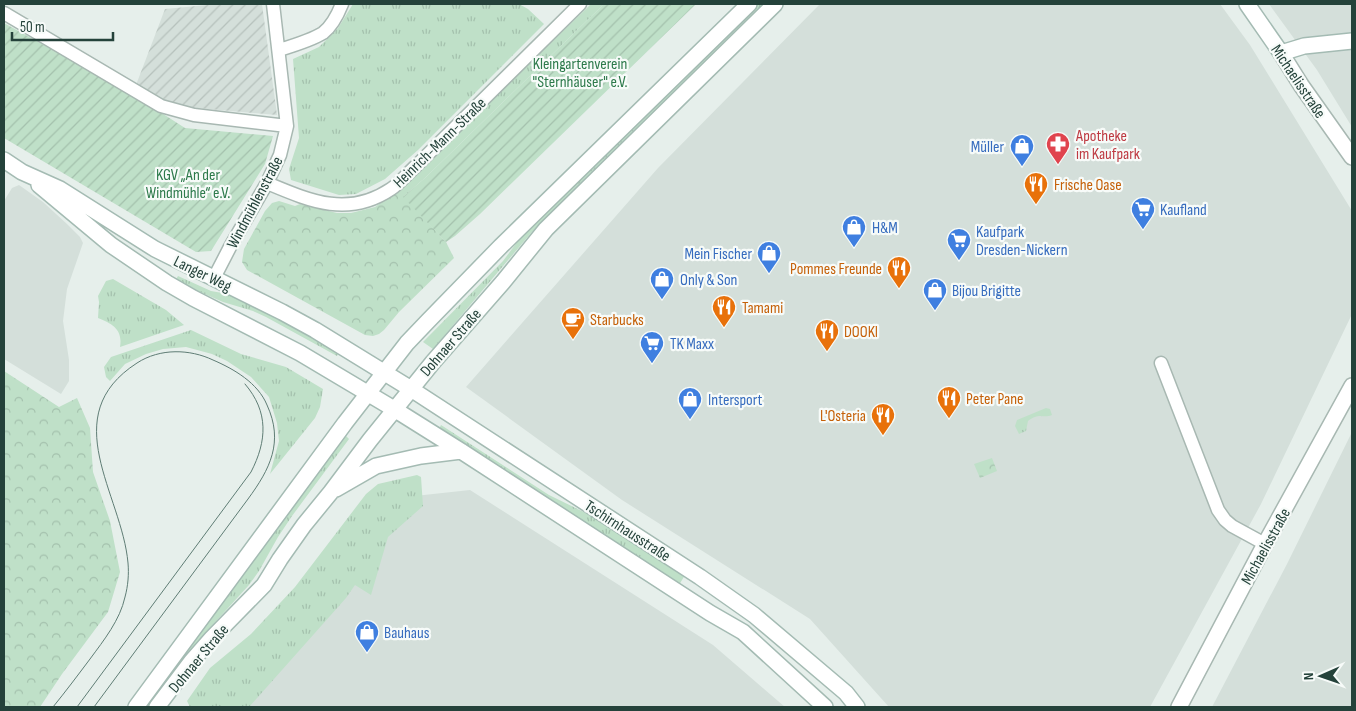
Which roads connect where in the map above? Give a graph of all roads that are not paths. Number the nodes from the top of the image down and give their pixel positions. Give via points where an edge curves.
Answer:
1 (273, 4) edge
2 (342, 4) edge
3 (580, 4) edge
4 (749, 4) edge
5 (775, 4) edge
6 (1247, 4) edge
7 (4, 13) edge
8 (1352, 40) edge
9 (279, 50) junction
10 (1281, 53) junction
11 (287, 126) junction
12 (1352, 157) edge
13 (4, 160) edge
14 (22, 172) junction
15 (267, 183) junction
16 (214, 278) junction
17 (1161, 363) dead end
18 (385, 372) junction
19 (1352, 386) edge
20 (411, 389) junction
21 (368, 394) junction
22 (394, 410) junction
23 (461, 451) junction
24 (331, 492) junction
25 (1265, 544) junction
26 (136, 707) edge
27 (157, 707) edge
28 (825, 707) edge
29 (857, 707) edge
30 (1179, 707) edge

1 - 9 street, Windmühlenstraße
2 - 9 street via 323,32
3 - 15 street, Heinrich-Mann-Straße via 390,189 363,203 336,205 300,197
4 - 18 main road, Dohnaer Straße via 428,320
5 - 20 main road, Dohnaer Straße via 546,229
6 - 10 main road, Michaelisstraße
7 - 11 street via 161,106 194,116
8 - 10 main road via 1304,46
9 - 11 street, Windmühlenstraße
10 - 12 main road, Michaelisstraße
11 - 15 street, Windmühlenstraße via 280,154
13 - 14 main road, Langer Weg
14 - 16 main road, Langer Weg via 60,189 155,249
14 - 21 main road, Langer Weg via 143,268 193,298 300,353
15 - 16 street, Windmühlenstraße
16 - 18 main road, Langer Weg via 291,316
17 - 25 street via 1218,510 1232,526
18 - 20 main road, Tschirnhausstraße
18 - 21 main road, Dohnaer Straße
19 - 25 main road, Michaelisstraße
20 - 22 main road, Dohnaer Straße
20 - 29 main road, Tschirnhausstraße via 754,615 846,693
21 - 22 main road, Tschirnhausstraße
21 - 26 main road, Dohnaer Straße
22 - 23 main road, Tschirnhausstraße
22 - 24 main road, Dohnaer Straße
23 - 24 main road via 376,466
23 - 28 main road, Tschirnhausstraße via 743,632
24 - 27 main road, Dohnaer Straße via 304,525 264,585 212,638
25 - 30 main road, Michaelisstraße

